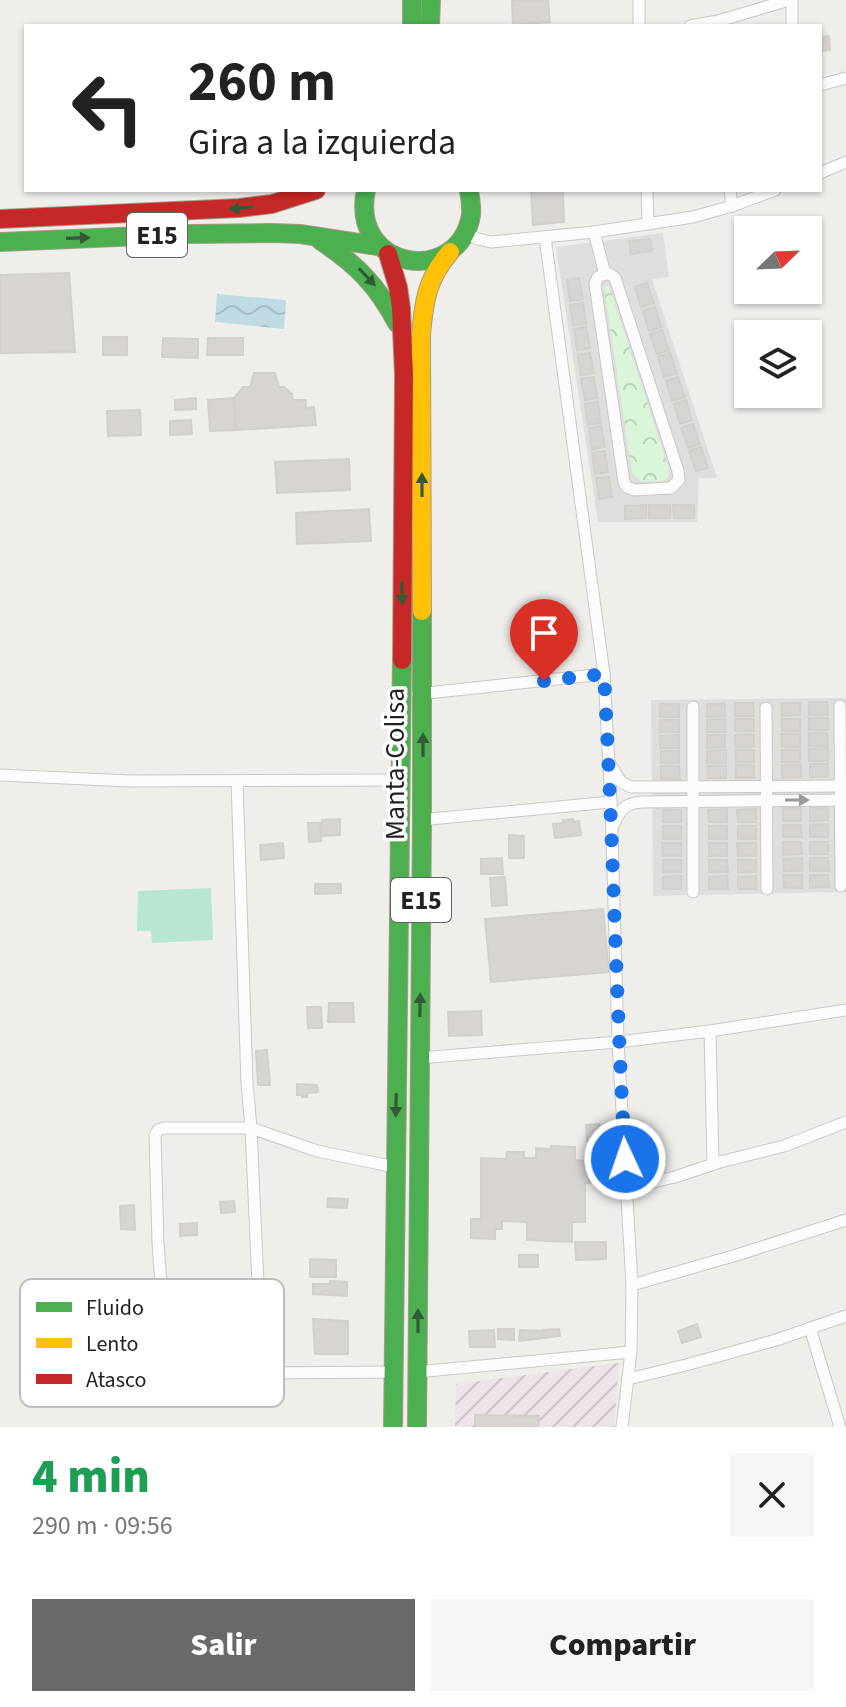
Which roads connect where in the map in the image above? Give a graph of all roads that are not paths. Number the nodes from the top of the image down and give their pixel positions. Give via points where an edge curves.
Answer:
1 (412, 0) edge
2 (431, 0) edge
3 (639, 0) edge
4 (790, 0) edge
5 (412, 24) edge
6 (430, 24) edge
7 (639, 24) edge
8 (718, 24) edge
9 (792, 24) edge
10 (846, 78) edge
11 (822, 84) edge
12 (846, 162) edge
13 (822, 172) edge
14 (310, 192) edge
15 (365, 192) edge
16 (469, 192) edge
17 (647, 192) edge
18 (730, 192) edge
19 (770, 192) edge
20 (732, 206) junction
21 (44, 217) junction
22 (0, 219) edge
23 (648, 224) junction
24 (594, 232) junction
25 (466, 233) junction
26 (313, 236) junction
27 (545, 237) junction
28 (47, 240) junction
29 (0, 242) edge
30 (383, 250) junction
31 (450, 252) junction
32 (605, 274) junction
33 (402, 335) junction
34 (604, 674) junction
35 (423, 694) junction
36 (402, 696) junction
37 (840, 706) dead end
38 (693, 707) dead end
39 (766, 708) dead end
40 (609, 761) junction
41 (0, 775) edge
42 (400, 780) junction
43 (237, 781) junction
44 (843, 786) edge
45 (645, 787) junction
46 (766, 787) junction
47 (693, 788) junction
48 (766, 800) junction
49 (844, 800) edge
50 (693, 801) junction
51 (611, 802) junction
52 (645, 802) junction
53 (422, 820) junction
54 (401, 821) junction
55 (612, 829) junction
56 (841, 886) dead end
57 (767, 889) dead end
58 (693, 892) dead end
59 (846, 1010) edge
60 (710, 1031) junction
61 (618, 1042) junction
62 (419, 1058) junction
63 (846, 1122) edge
64 (251, 1128) junction
65 (713, 1164) junction
66 (395, 1167) junction
67 (626, 1188) junction
68 (846, 1220) edge
69 (395, 1221) junction
70 (418, 1222) junction
71 (161, 1279) edge
72 (258, 1279) edge
73 (632, 1285) junction
74 (846, 1316) edge
75 (810, 1328) junction
76 (631, 1352) junction
77 (393, 1372) junction
78 (418, 1372) junction
79 (284, 1373) edge
80 (628, 1379) junction
81 (393, 1427) edge
82 (417, 1427) edge
83 (622, 1427) edge
84 (840, 1427) edge

1 - 5 main road
2 - 6 main road
3 - 7 street
4 - 8 street
4 - 9 street
10 - 11 street
12 - 13 street
14 -> 21 main road, E15 via 239,208
15 - 30 main road, E15 via 364,217
16 - 25 main road
17 - 23 street
18 - 20 street
19 - 20 street
20 - 23 street
21 - 22 main road, E15
21 - 28 main road
23 - 24 street
24 - 27 street
24 - 32 street
25 - 27 street via 491,242
25 - 31 main road, E15
28 -> 26 main road, E15
26 - 30 main road, E15
26 -> 33 main road via 365,273
27 - 34 street
28 - 29 main road, E15
30 - 31 main road, E15 via 419,262
30 - 33 main road, Manta-Colisa / E15 via 398,287
35 -> 31 main road, Manta-Colisa / E15 via 421,335 430,279
32 - 32 street via 595,284 624,482 634,490 671,488 679,480 678,471 615,278
33 -> 36 main road, Manta-Colisa / E15
34 - 35 street
34 - 40 street
35 - 36 street
53 -> 35 main road, Manta-Colisa / E15
36 - 42 main road, Manta-Colisa / E15
37 - 44 street
38 - 47 street
39 - 46 street
40 - 45 street via 626,786
40 - 51 street
41 - 43 street
42 - 43 street
42 - 54 main road, Manta-Colisa / E15
43 - 64 street
44 - 46 street
44 - 49 street
45 - 47 street
45 - 52 street
46 - 47 street
46 - 48 street
47 - 50 street
48 -> 49 street
48 - 50 street
48 - 57 street
49 - 56 street
50 - 52 street
50 - 58 street
51 - 53 street
51 - 55 street
52 - 55 street via 621,810
53 - 54 street
62 -> 53 main road, Manta-Colisa / E15
54 -> 66 main road, Manta-Colisa / E15
55 - 61 street
59 - 60 street
60 - 61 street
60 - 65 street
61 - 62 street
61 - 67 street
62 - 70 main road, Manta-Colisa / E15
63 - 65 street via 784,1146
64 - 66 street via 317,1151
64 - 71 street via 164,1128 155,1135
64 - 72 street
65 - 67 street
66 - 69 main road, Manta-Colisa / E15
67 - 73 street
68 - 73 street
69 - 70 main road
69 - 77 main road, Manta-Colisa / E15
78 -> 70 main road, Manta-Colisa / E15
73 - 76 street
74 - 75 street
75 - 80 street
75 - 84 street
76 - 78 street
76 - 80 street
77 - 78 street
77 - 79 street
77 - 81 main road, Manta-Colisa / E15
78 - 82 main road, Manta-Colisa / E15
80 - 83 street

